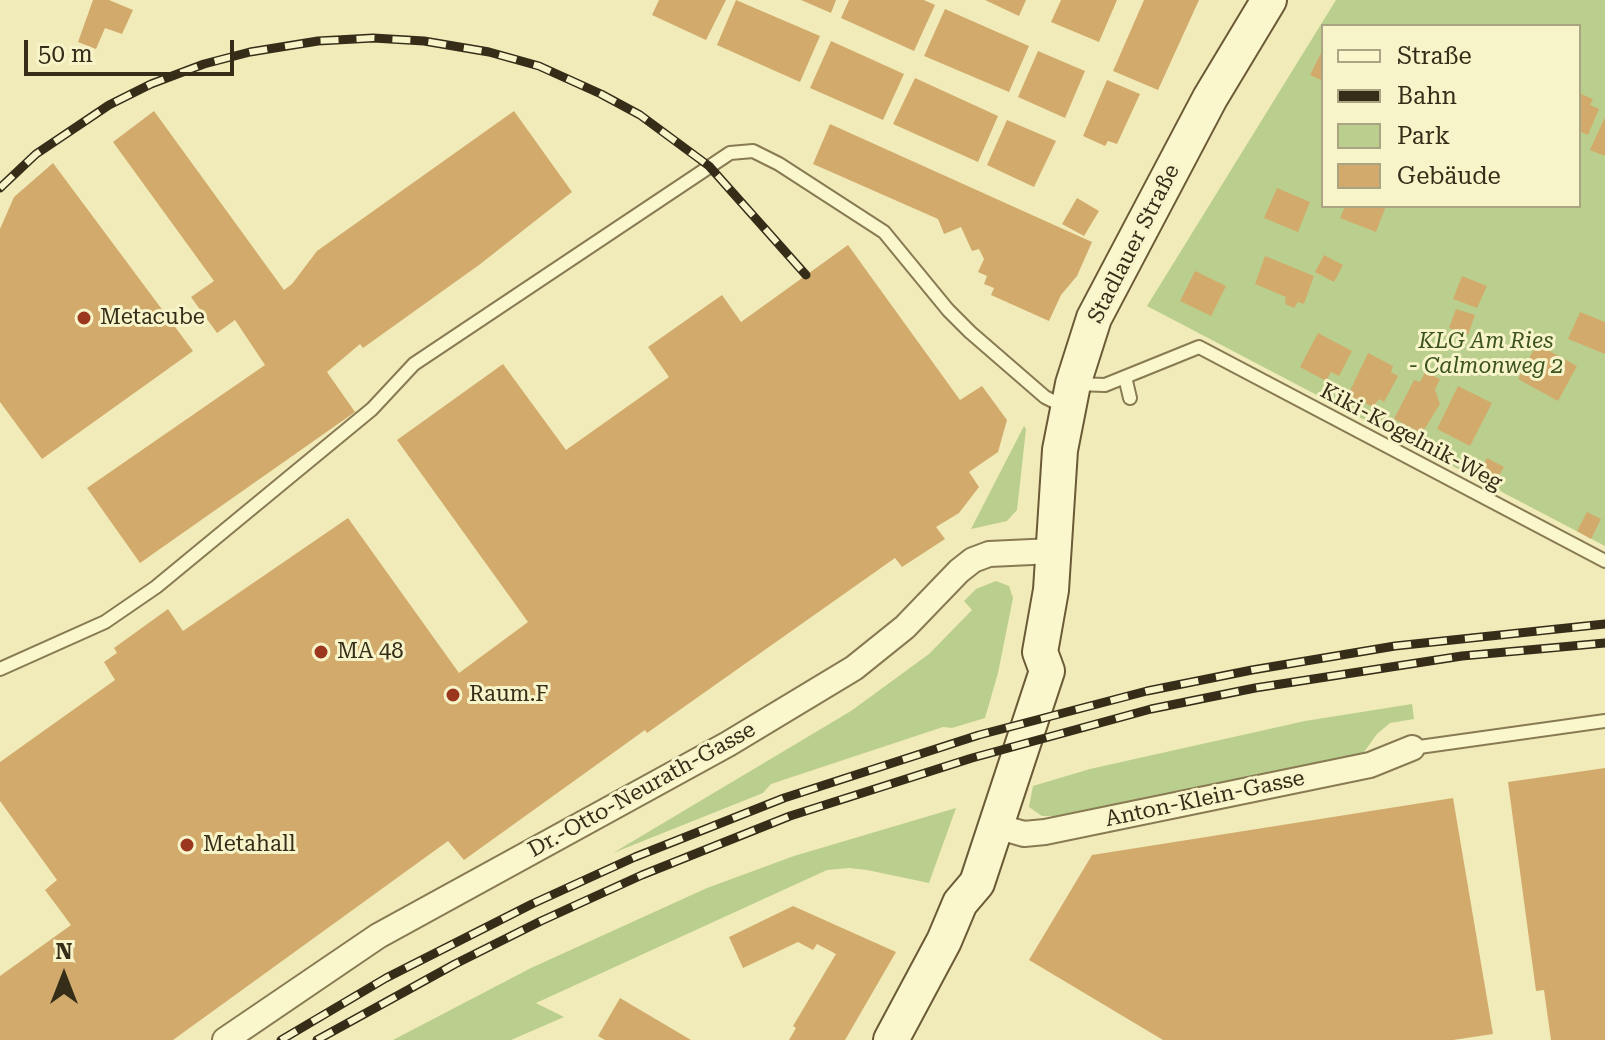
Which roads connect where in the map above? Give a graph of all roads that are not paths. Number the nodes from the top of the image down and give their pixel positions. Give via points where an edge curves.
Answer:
1 (1269, 0) edge
2 (1125, 377) junction
3 (1070, 396) junction
4 (1130, 398) dead end
5 (1053, 551) junction
6 (1605, 561) edge
7 (1040, 652) junction
8 (0, 669) edge
9 (1605, 721) edge
10 (1412, 748) joint
11 (996, 826) junction
12 (960, 903) junction
13 (225, 1040) edge
14 (891, 1040) edge

1 - 3 main road, Stadlauer Straße via 1216,86 1110,284
2 - 3 lane
2 - 4 lane
2 - 6 lane, Kiki-Kogelnik-Weg via 1199,347
3 - 5 main road, Stadlauer Straße via 1056,481
3 - 8 lane via 1045,397 970,332 884,232 779,164 753,151 730,153 414,364 372,409 156,587 105,622
5 - 7 main road, Stadlauer Straße
5 - 13 street, Dr.-Otto-Neurath-Gasse via 989,554 973,560 854,668 728,744 378,936
7 - 11 main road, Stadlauer Straße via 1047,671
7 - 12 main road, Stadlauer Straße via 1024,666 956,877
9 - 10 lane
10 - 11 street, Anton-Klein-Gasse via 1370,765 1045,832 1024,834
11 - 12 main road, Stadlauer Straße via 977,883
12 - 14 main road, Stadlauer Straße

